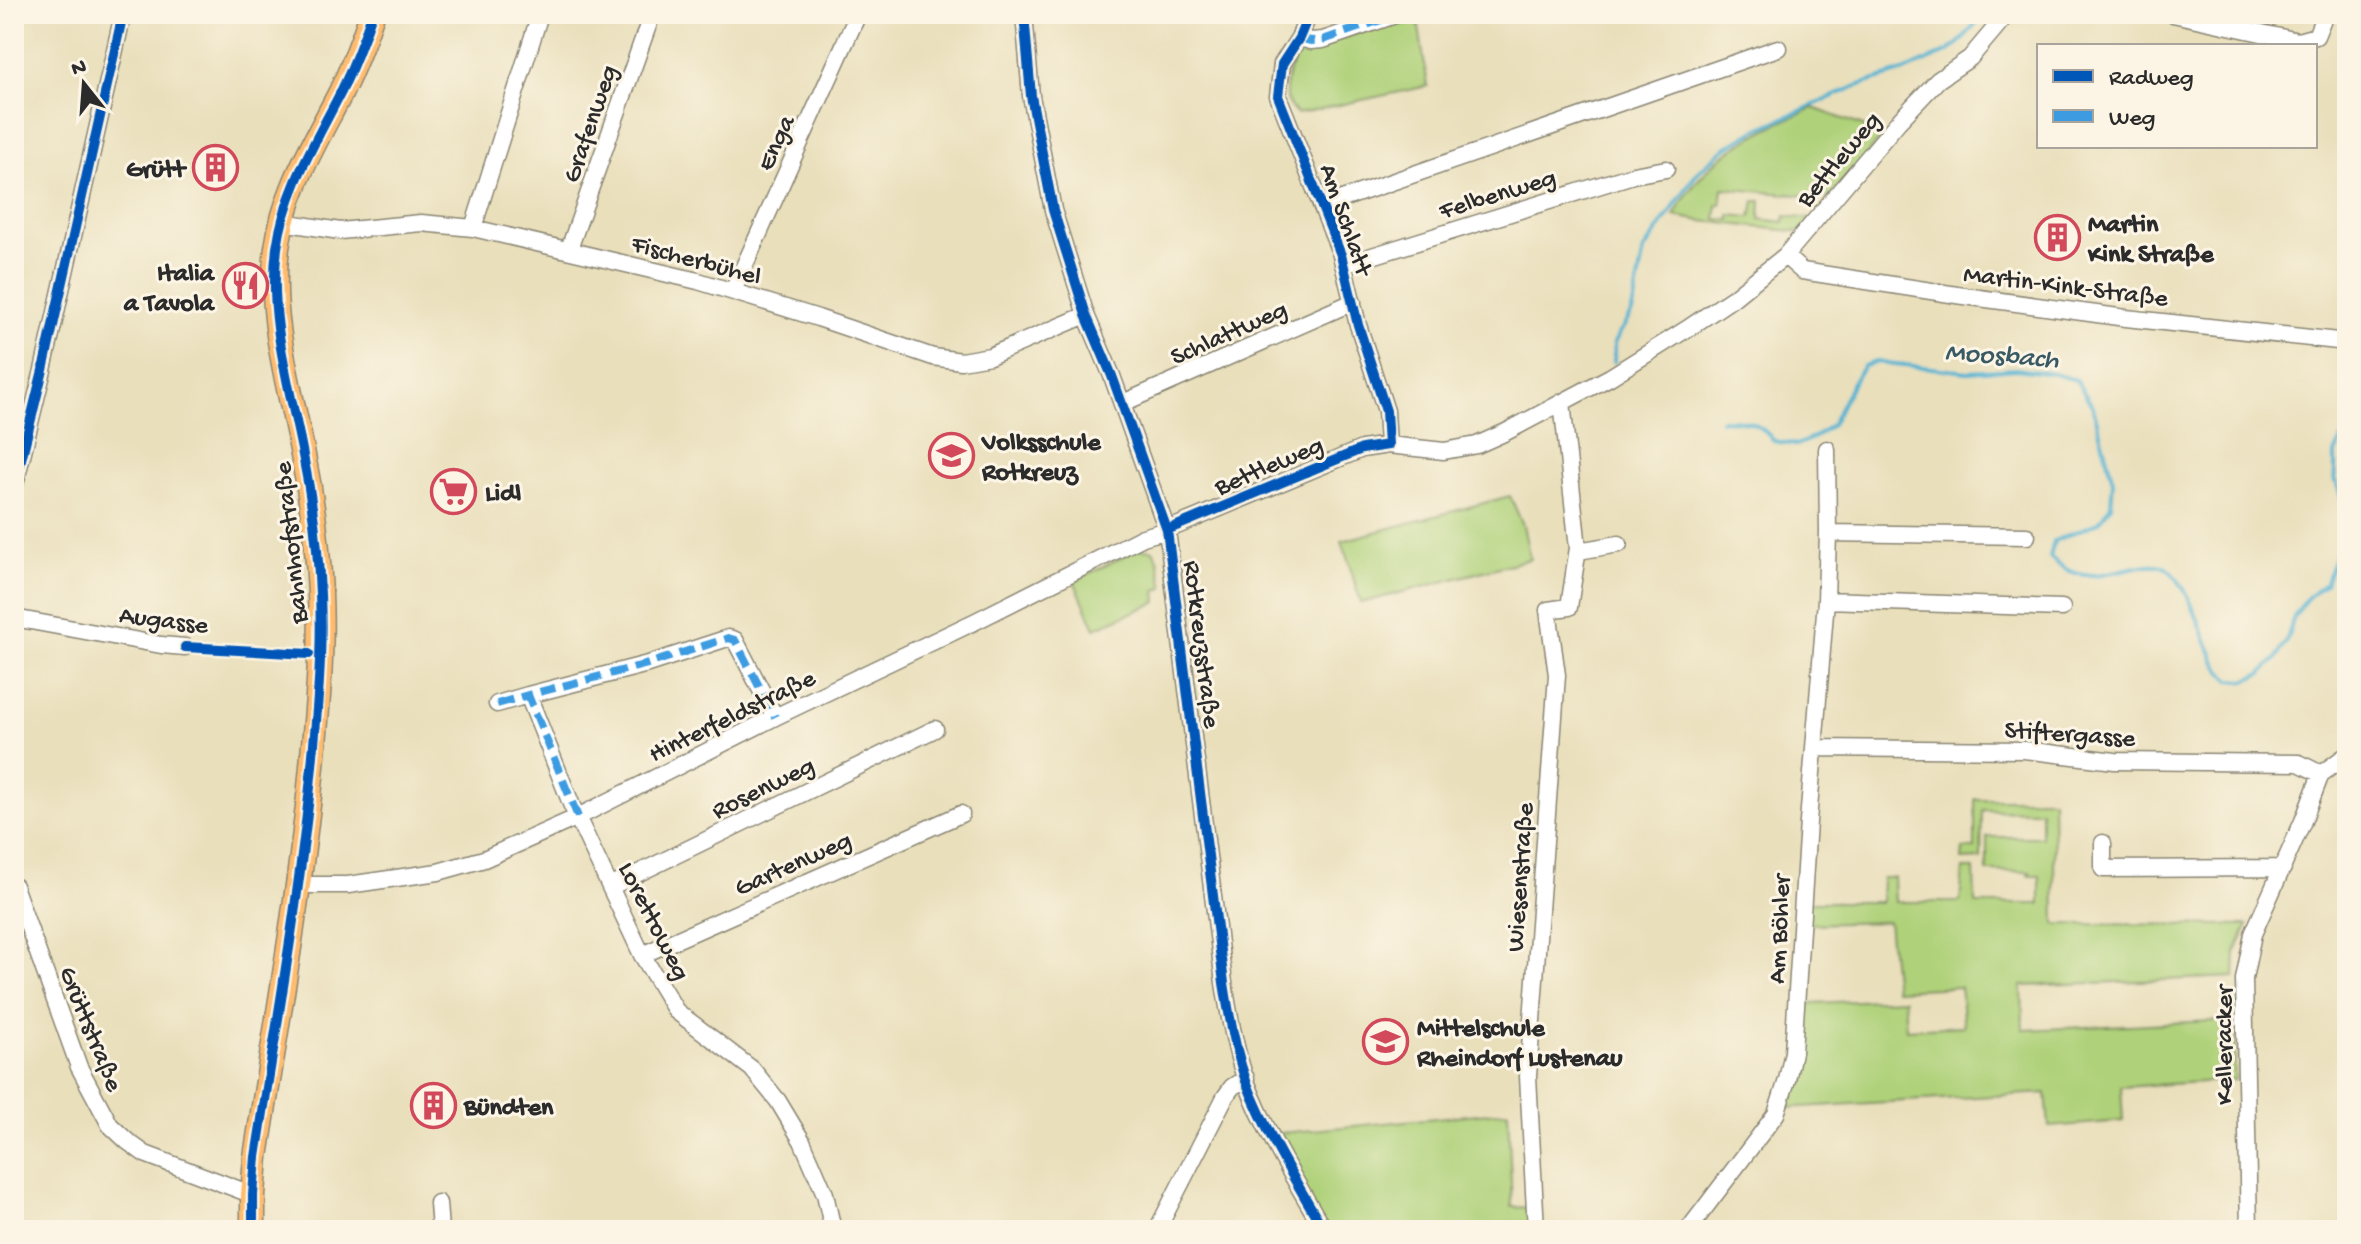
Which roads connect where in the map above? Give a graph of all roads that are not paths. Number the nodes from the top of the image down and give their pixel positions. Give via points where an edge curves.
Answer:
1 (123, 14) edge
2 (372, 14) edge
3 (540, 14) edge
4 (652, 14) edge
5 (858, 14) edge
6 (1024, 14) edge
7 (1309, 14) edge
8 (1398, 14) edge
9 (2007, 14) edge
10 (2173, 14) edge
11 (2325, 14) edge
12 (1299, 38) junction
13 (1778, 48) dead end
14 (1666, 169) dead end
15 (1322, 206) junction
16 (282, 222) junction
17 (473, 228) junction
18 (569, 249) junction
19 (1785, 256) junction
20 (1343, 265) junction
21 (733, 291) junction
22 (1353, 302) junction
23 (1086, 315) junction
24 (2347, 342) edge
25 (1562, 402) junction
26 (1123, 403) junction
27 (1388, 445) junction
28 (1827, 449) dead end
29 (14, 488) edge
30 (1167, 530) junction
31 (1828, 533) junction
32 (2027, 536) dead end
33 (1619, 544) dead end
34 (1578, 548) junction
35 (1826, 600) junction
36 (2062, 608) dead end
37 (14, 618) edge
38 (185, 647) dead end
39 (528, 695) junction
40 (497, 704) dead end
41 (775, 717) junction
42 (935, 729) dead end
43 (1814, 748) junction
44 (2347, 755) edge
45 (2321, 774) junction
46 (961, 814) dead end
47 (578, 817) junction
48 (2103, 843) dead end
49 (2283, 868) junction
50 (299, 885) junction
51 (14, 886) edge
52 (610, 887) junction
53 (642, 955) junction
54 (1246, 1078) junction
55 (253, 1195) junction
56 (438, 1203) dead end
57 (253, 1230) edge
58 (440, 1230) edge
59 (833, 1230) edge
60 (1157, 1230) edge
61 (1324, 1230) edge
62 (1536, 1230) edge
63 (1688, 1230) edge
64 (2249, 1230) edge

1 - 29 street
2 - 16 main road, Bahnhofstraße via 349,76 299,171
3 - 17 street
4 - 18 street, Grafenweg
5 - 21 street, Enga
6 - 23 street, Rotkreuzstraße via 1027,75 1043,163
7 - 12 street, Am Schlatt
8 - 12 street via 1323,40
9 - 19 street, Bettleweg via 1970,58 1938,80 1898,122
10 - 11 street via 2298,41 2316,36
12 - 15 street, Am Schlatt via 1282,64 1278,96
13 - 15 street, Am Schlatt
14 - 20 street, Felbenweg
15 - 20 street, Am Schlatt
16 - 17 street, Fischerbühel via 340,231 421,223
16 - 50 main road, Bahnhofstraße via 275,270 278,329 312,505 320,596 316,717
17 - 18 street, Fischerbühel
18 - 21 street, Fischerbühel
19 - 24 street, Martin-Kink-Straße via 1802,271 1957,295
19 - 25 street, Bettleweg via 1690,327
20 - 22 street, Am Schlatt
21 - 23 street, Fischerbühel via 919,353 961,361 990,356
22 - 26 street, Schlattweg
22 - 27 street, Am Schlatt via 1386,411
23 - 26 street, Rotkreuzstraße
25 - 27 street, Bettleweg via 1462,449
25 - 34 street, Wiesenstraße
26 - 30 street, Rotkreuzstraße
27 - 30 street, Bettleweg via 1362,449
28 - 31 street, Am Böhler
30 - 41 street, Hinterfeldstraße via 1143,537
30 - 54 street, Rotkreuzstraße via 1224,983
31 - 32 street
31 - 35 street, Am Böhler
33 - 34 street
34 - 62 street, Wiesenstraße via 1569,607 1548,610 1557,675 1528,1076
35 - 36 street
35 - 43 street, Am Böhler
37 - 38 street, Augasse
39 - 40 street
39 - 41 street via 728,638 735,640
39 - 47 street, Lorettoweg
41 - 47 street, Hinterfeldstraße
42 - 52 street, Rosenweg
43 - 45 street, Stiftergasse via 2024,750 2115,761 2299,763
43 - 63 street, Am Böhler via 1796,1024 1787,1080 1776,1114
44 - 45 street
45 - 49 street, Kelleracker
46 - 53 street, Gartenweg
47 - 50 street, Hinterfeldstraße via 484,859 438,872 348,885
47 - 52 street, Lorettoweg
48 - 49 street via 2103,869
49 - 64 street, Kelleracker via 2253,934 2244,979
50 - 55 main road, Bahnhofstraße
51 - 55 street, Grüttstraße via 79,1067 110,1125 145,1154
52 - 53 street, Lorettoweg
53 - 59 street, Lorettoweg via 676,1011 752,1069 778,1101 825,1194
54 - 60 street via 1225,1097
54 - 61 street, Rotkreuzstraße via 1268,1130
55 - 57 main road, Bahnhofstraße
56 - 58 street

